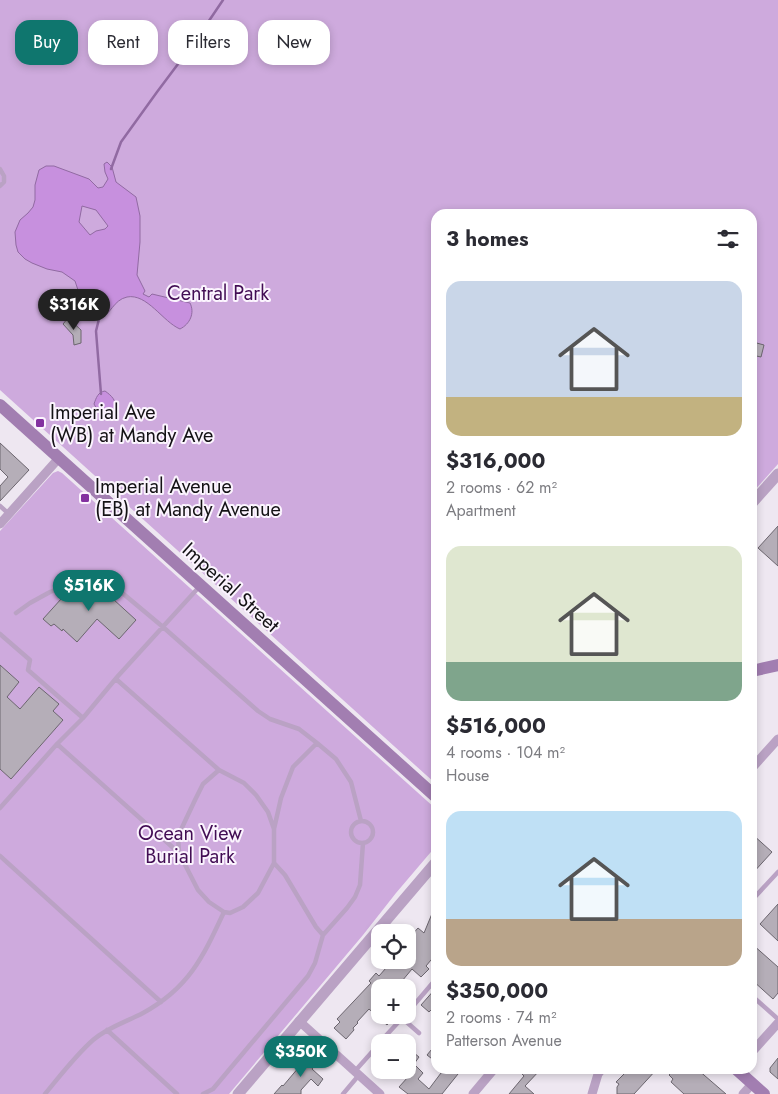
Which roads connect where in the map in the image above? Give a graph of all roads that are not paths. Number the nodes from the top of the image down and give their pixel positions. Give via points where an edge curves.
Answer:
1 (0, 169) edge
2 (0, 186) edge
3 (0, 405) edge
4 (59, 458) junction
5 (778, 474) edge
6 (757, 497) edge
7 (0, 506) edge
8 (9, 514) junction
9 (0, 524) edge
10 (200, 585) junction
11 (16, 613) dead end
12 (163, 627) junction
13 (0, 634) edge
14 (778, 665) edge
15 (757, 670) edge
16 (116, 679) junction
17 (82, 718) junction
18 (778, 739) edge
19 (317, 743) junction
20 (56, 744) junction
21 (757, 762) edge
22 (219, 770) junction
23 (431, 793) edge
24 (0, 808) edge
25 (361, 821) junction
26 (274, 829) junction
27 (363, 843) junction
28 (179, 853) junction
29 (0, 856) edge
30 (274, 864) junction
31 (431, 868) edge
32 (778, 872) edge
33 (757, 895) edge
34 (224, 912) junction
35 (323, 935) junction
36 (431, 985) edge
37 (161, 1002) junction
38 (757, 1002) edge
39 (416, 1003) edge
40 (299, 1021) junction
41 (398, 1024) edge
42 (411, 1024) edge
43 (777, 1024) edge
44 (107, 1030) junction
45 (419, 1033) dead end
46 (388, 1034) edge
47 (757, 1046) edge
48 (371, 1055) edge
49 (357, 1073) junction
50 (490, 1074) edge
51 (598, 1074) edge
52 (741, 1074) edge
53 (752, 1084) junction
54 (45, 1094) edge
55 (177, 1094) edge
56 (203, 1094) edge
57 (238, 1094) edge
58 (343, 1094) edge
59 (380, 1094) edge
60 (473, 1094) edge
61 (592, 1094) edge
62 (743, 1094) edge
63 (764, 1094) edge

1 - 2 lane via 4,182
3 - 4 main road, Imperial Street
4 - 8 street
4 - 10 main road, Imperial Street
5 - 6 street
7 - 8 lane
8 - 9 street
10 - 12 lane
10 - 23 main road, Imperial Street
11 - 12 lane via 50,592 94,574 102,576
12 - 16 lane
12 - 19 lane via 258,711 270,719 299,729
13 - 17 lane via 30,660 28,670
14 - 15 main road
16 - 17 lane
16 - 22 lane
17 - 20 lane
18 - 21 street
19 - 25 lane via 336,760 351,782
19 - 26 lane via 293,767
20 - 24 lane
20 - 28 lane
22 - 26 lane via 244,783 256,795 268,812
22 - 28 lane via 203,784 195,800 178,836
25 - 27 lane via 354,824 351,834 356,842
25 - 27 lane via 368,822 374,832 369,841
26 - 30 lane
27 - 35 lane via 360,885 355,897
28 - 34 lane via 198,890
29 - 37 lane
30 - 34 lane via 258,893 244,907
30 - 35 lane via 285,875
31 - 40 street
32 - 33 lane
34 - 37 lane via 197,965
35 - 56 lane via 308,976 213,1089
36 - 39 lane
37 - 44 lane
38 - 43 lane
40 - 49 street
40 - 57 street
41 - 46 lane
42 - 45 lane
43 - 47 street
44 - 54 lane
44 - 55 lane
48 - 49 lane
49 - 58 lane
49 - 59 street
50 - 60 street
51 - 61 street
52 - 53 main road
53 - 62 street
53 - 63 main road

